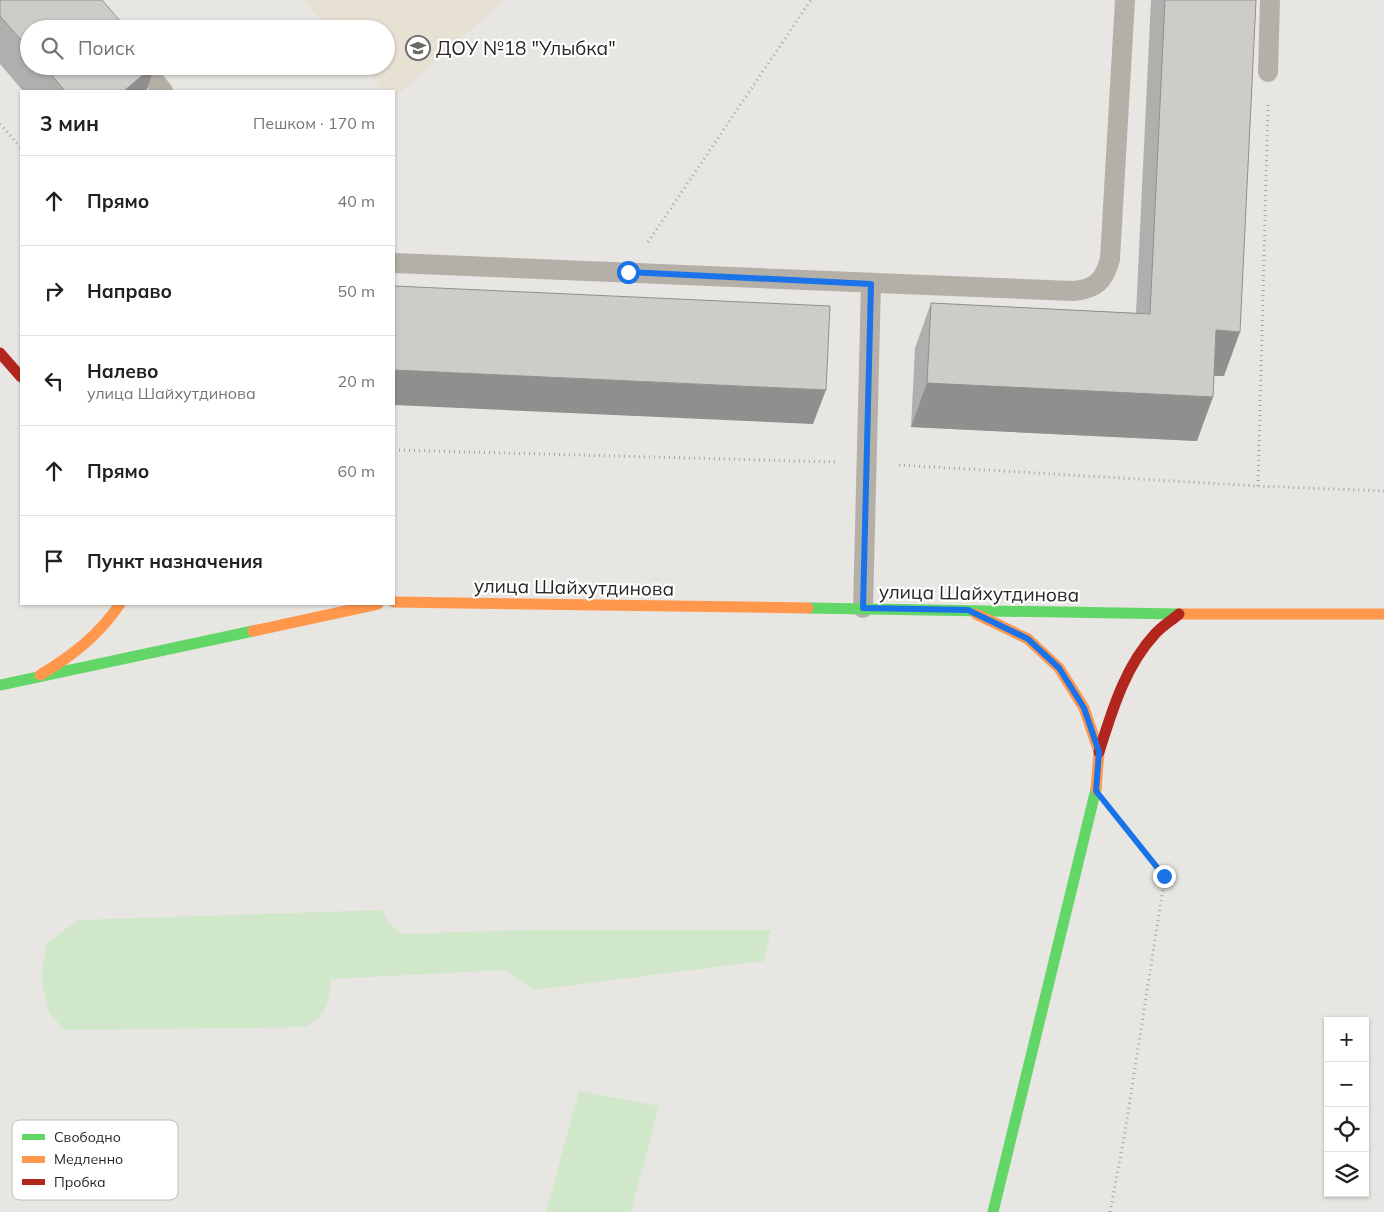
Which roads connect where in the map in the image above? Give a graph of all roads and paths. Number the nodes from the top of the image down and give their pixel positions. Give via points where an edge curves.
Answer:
1 (811, 0) edge
2 (1125, 0) edge
3 (1270, 0) edge
4 (1268, 72) joint
5 (150, 75) edge
6 (162, 90) edge
7 (0, 124) edge
8 (20, 147) edge
9 (395, 263) edge
10 (628, 272) junction
11 (871, 284) junction
12 (0, 353) edge
13 (20, 376) edge
14 (1258, 486) dead end
15 (395, 602) edge
16 (119, 605) edge
17 (373, 605) edge
18 (863, 608) junction
19 (968, 610) junction
20 (1179, 614) junction
21 (1384, 614) edge
22 (37, 677) junction
23 (0, 685) edge
24 (1099, 752) junction
25 (1096, 791) junction
26 (993, 1212) edge
27 (1110, 1212) edge

1 - 10 path
2 - 11 lane via 1110,259 1106,273 1098,283 1086,290 1073,291
3 - 4 lane
4 - 14 path
5 - 6 lane
7 - 8 path
9 - 10 lane
10 - 11 lane
11 - 18 lane
12 - 13 main road
15 - 18 main road, улица Шайхутдинова
16 - 22 main road via 91,640 63,663
17 - 22 main road
18 - 19 main road, улица Шайхутдинова
19 - 20 main road, улица Шайхутдинова
19 - 24 main road via 1028,639 1059,668 1084,708
20 - 21 main road, улица Шайхутдинова
20 - 24 main road via 1156,633 1139,656 1118,693
22 - 23 main road
24 - 25 main road
25 - 26 main road
25 - 27 path via 1164,876

